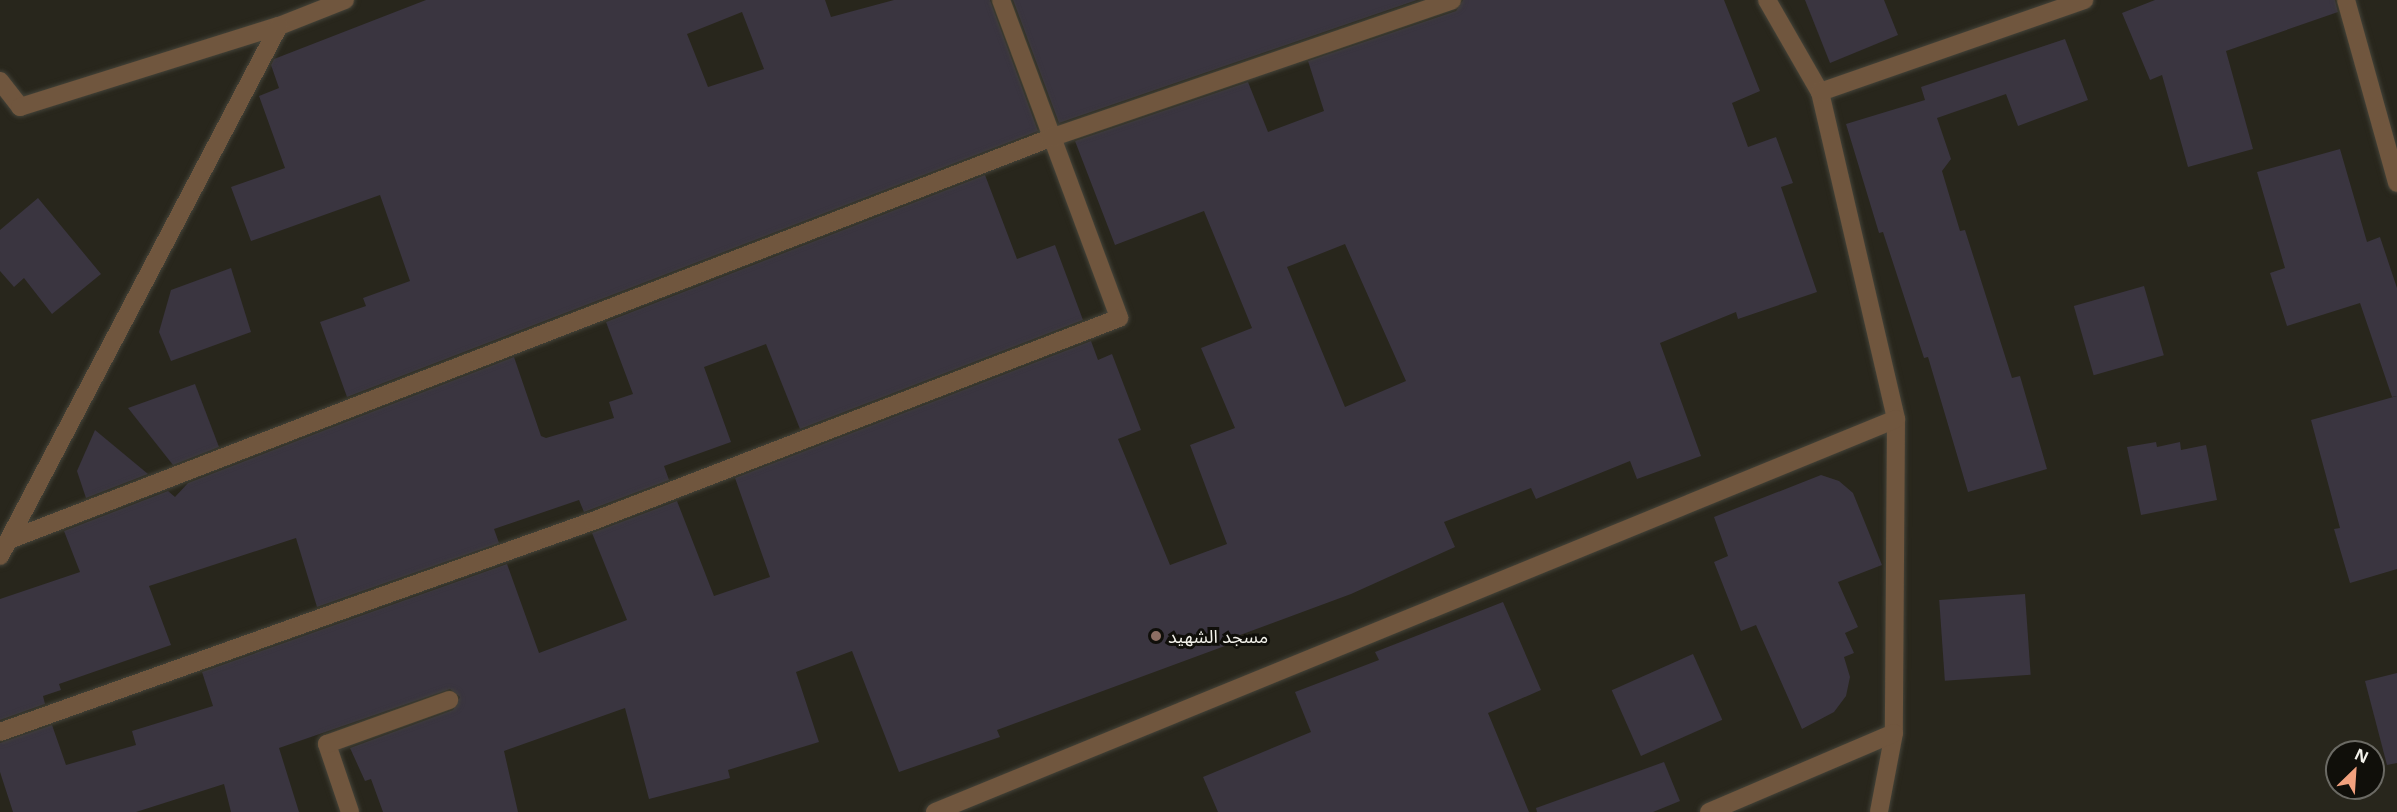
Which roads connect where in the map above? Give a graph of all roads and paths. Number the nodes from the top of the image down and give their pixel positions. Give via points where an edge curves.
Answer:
1 (345, 0) edge
2 (1001, 0) edge
3 (1452, 0) edge
4 (1767, 0) edge
5 (2084, 0) edge
6 (2346, 0) edge
7 (279, 26) junction
8 (0, 81) edge
9 (1820, 92) junction
10 (1050, 138) junction
11 (2397, 183) edge
12 (1896, 419) junction
13 (9, 540) junction
14 (0, 556) edge
15 (449, 700) dead end
16 (0, 732) edge
17 (1894, 733) junction
18 (350, 812) edge
19 (935, 812) edge
20 (1709, 812) edge
21 (1879, 812) edge

1 - 7 street
2 - 10 street
3 - 10 street
4 - 9 street
5 - 9 street
6 - 11 street
7 - 8 street via 20,107
7 - 13 street
9 - 12 street
10 - 13 street
10 - 16 street via 1119,318 594,521
12 - 17 street
12 - 19 street
13 - 14 street
15 - 18 street via 327,744
17 - 20 street
17 - 21 street

